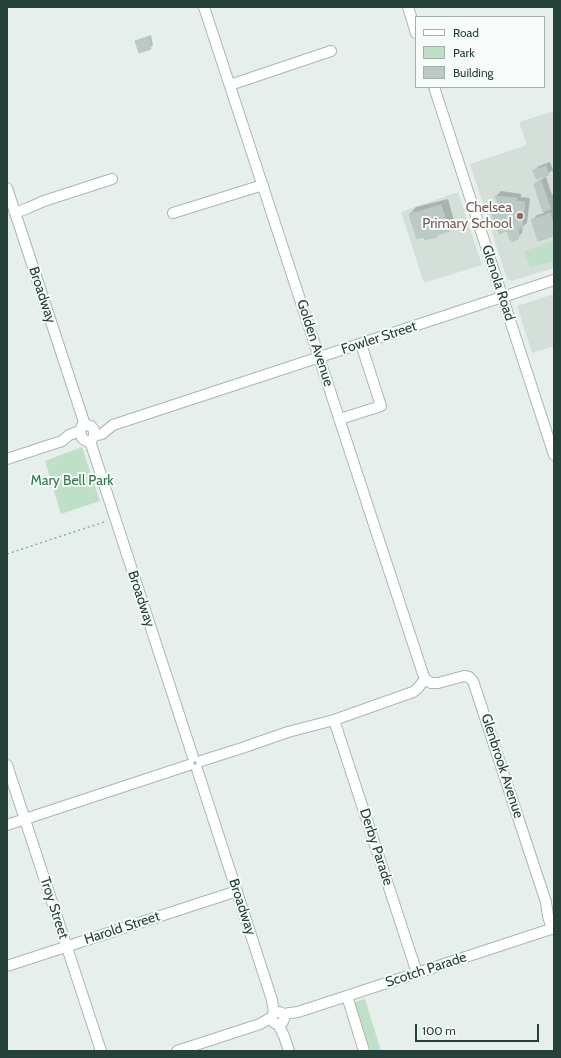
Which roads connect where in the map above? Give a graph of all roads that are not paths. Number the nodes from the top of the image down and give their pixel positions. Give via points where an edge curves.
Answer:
1 (204, 7) edge
2 (408, 7) edge
3 (415, 30) edge
4 (331, 51) dead end
5 (230, 84) junction
6 (434, 88) edge
7 (112, 179) dead end
8 (263, 185) junction
9 (7, 188) edge
10 (173, 212) dead end
11 (15, 213) junction
12 (554, 280) edge
13 (502, 297) junction
14 (361, 344) junction
15 (320, 357) junction
16 (340, 418) junction
17 (87, 433) junction
18 (554, 455) edge
19 (7, 459) edge
20 (425, 679) junction
21 (334, 720) junction
22 (195, 763) junction
23 (7, 765) edge
24 (25, 819) junction
25 (7, 825) edge
26 (237, 891) junction
27 (546, 902) junction
28 (554, 912) edge
29 (553, 928) edge
30 (67, 947) junction
31 (7, 966) edge
32 (417, 973) junction
33 (347, 996) junction
34 (278, 1018) junction
35 (100, 1051) edge
36 (177, 1051) edge
37 (289, 1051) edge
38 (364, 1051) edge

1 - 5 street, Golden Avenue
2 - 3 street
4 - 5 street
5 - 8 street, Golden Avenue
6 - 13 street, Glenola Road
7 - 11 street
8 - 10 street
8 - 15 street, Golden Avenue
9 - 11 street, Broadway
11 - 17 street, Broadway
12 - 13 street, Fowler Street
13 - 14 street, Fowler Street
13 - 18 street, Glenola Road
14 - 15 street, Fowler Street
14 - 16 street via 381,406
15 - 16 street, Golden Avenue
15 - 17 street, Fowler Street via 113,425 103,424
16 - 20 street, Golden Avenue
17 - 19 street, Fowler Street via 68,435 62,441
17 - 22 street, Broadway
20 - 21 street via 413,692
20 - 27 street, Glenbrook Avenue via 434,684 464,676 473,681
21 - 22 street via 288,732
21 - 32 street, Derby Parade
22 - 24 street
22 - 26 street, Broadway
23 - 24 street, Troy Street
24 - 25 street
24 - 30 street, Troy Street
26 - 30 street, Harold Street
26 - 34 street, Broadway
27 - 28 street, Glenbrook Avenue
27 - 29 street, Glenbrook Avenue
29 - 32 street, Scotch Parade
30 - 31 street, Harold Street
30 - 35 street, Troy Street
32 - 33 street, Scotch Parade
33 - 34 street, Scotch Parade
33 - 38 street
34 - 36 street, Scotch Parade
34 - 37 street, Broadway

